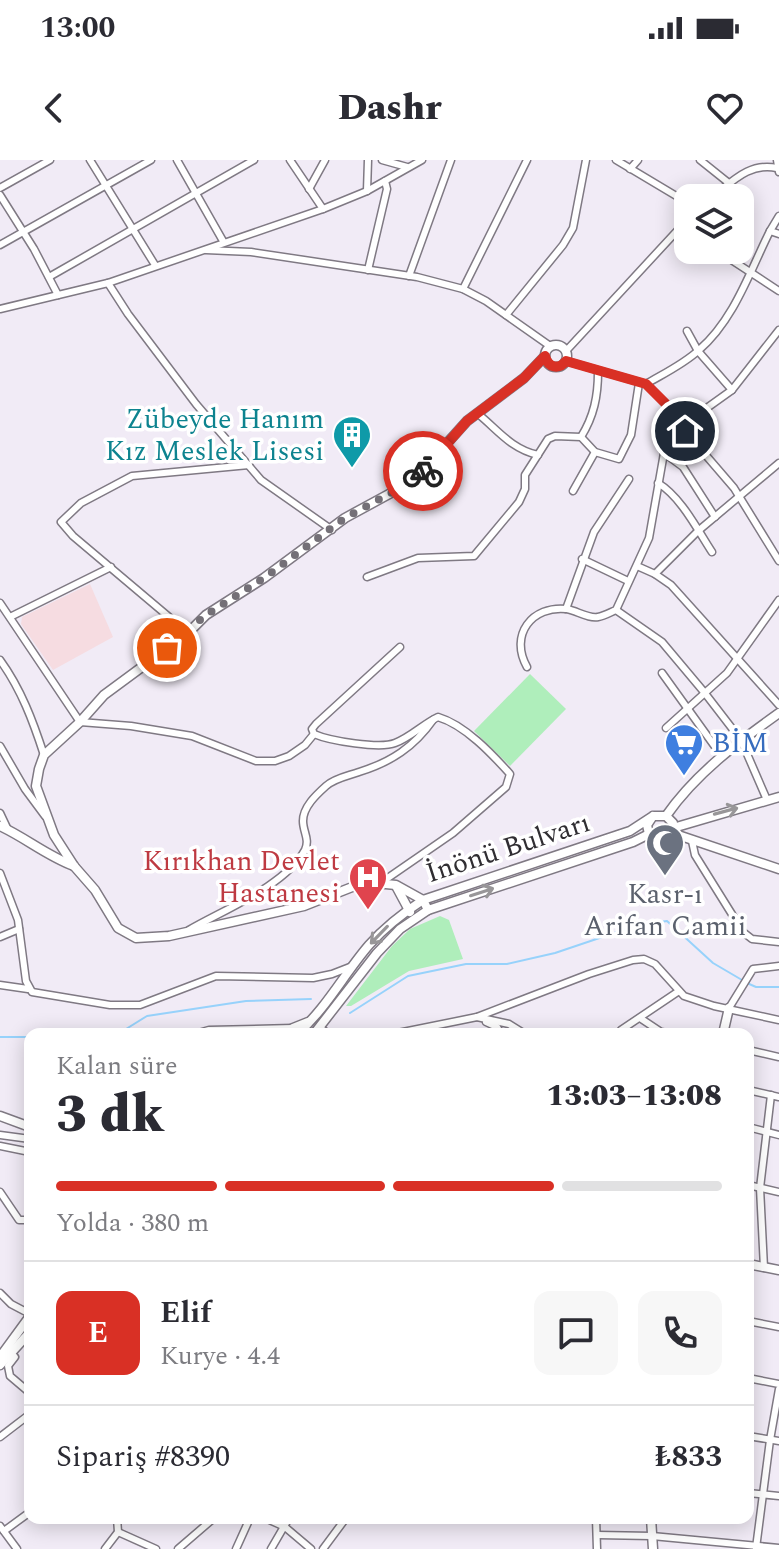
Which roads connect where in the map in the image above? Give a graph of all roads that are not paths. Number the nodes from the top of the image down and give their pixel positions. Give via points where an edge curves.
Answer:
1 (50, 160) edge
2 (90, 160) edge
3 (151, 160) edge
4 (177, 160) edge
5 (254, 160) edge
6 (290, 160) edge
7 (325, 160) edge
8 (368, 160) edge
9 (382, 160) edge
10 (422, 160) edge
11 (451, 160) edge
12 (527, 160) edge
13 (586, 160) edge
14 (616, 160) edge
15 (638, 160) edge
16 (700, 160) edge
17 (716, 160) edge
18 (407, 167) junction
19 (777, 167) edge
20 (630, 169) junction
21 (710, 170) junction
22 (385, 181) junction
23 (730, 184) joint
24 (107, 187) junction
25 (0, 188) edge
26 (309, 189) junction
27 (367, 191) junction
28 (196, 193) junction
29 (0, 195) edge
30 (674, 195) edge
31 (323, 209) junction
32 (779, 216) edge
33 (133, 229) junction
34 (770, 231) junction
35 (24, 232) junction
36 (674, 234) edge
37 (779, 234) edge
38 (223, 241) junction
39 (0, 245) edge
40 (201, 249) junction
41 (739, 264) edge
42 (155, 265) junction
43 (368, 270) junction
44 (751, 271) junction
45 (409, 276) junction
46 (49, 277) junction
47 (108, 283) junction
48 (463, 289) junction
49 (779, 291) edge
50 (58, 295) junction
51 (0, 309) edge
52 (506, 315) junction
53 (779, 330) edge
54 (687, 331) dead end
55 (550, 346) junction
56 (566, 351) junction
57 (698, 351) junction
58 (545, 356) junction
59 (566, 361) junction
60 (598, 372) junction
61 (643, 384) junction
62 (732, 390) junction
63 (477, 412) junction
64 (671, 412) junction
65 (581, 437) junction
66 (595, 452) junction
67 (664, 453) junction
68 (538, 455) junction
69 (779, 463) edge
70 (249, 465) junction
71 (629, 479) dead end
72 (658, 483) junction
73 (573, 491) dead end
74 (740, 498) junction
75 (715, 517) junction
76 (332, 530) junction
77 (698, 531) junction
78 (712, 552) dead end
79 (582, 559) junction
80 (779, 561) edge
81 (637, 566) junction
82 (111, 567) junction
83 (655, 574) junction
84 (367, 577) dead end
85 (628, 581) junction
86 (779, 600) edge
87 (0, 603) edge
88 (566, 609) junction
89 (616, 610) junction
90 (10, 617) junction
91 (188, 633) junction
92 (400, 647) dead end
93 (737, 658) junction
94 (0, 660) edge
95 (527, 667) dead end
96 (662, 673) dead end
97 (704, 692) junction
98 (779, 705) edge
99 (688, 706) junction
100 (779, 713) edge
101 (433, 720) junction
102 (80, 722) junction
103 (666, 728) dead end
104 (314, 734) junction
105 (741, 740) junction
106 (0, 746) edge
107 (44, 755) junction
108 (721, 755) junction
109 (779, 797) edge
110 (767, 800) junction
111 (0, 813) edge
112 (653, 816) junction
113 (666, 816) junction
114 (50, 822) junction
115 (4, 828) edge
116 (673, 830) junction
117 (649, 834) junction
118 (692, 841) junction
119 (74, 866) junction
120 (779, 869) edge
121 (0, 873) edge
122 (382, 882) junction
123 (396, 885) junction
124 (423, 900) junction
125 (408, 910) junction
126 (428, 910) junction
127 (415, 918) junction
128 (19, 929) junction
129 (185, 933) junction
130 (0, 937) edge
131 (779, 942) edge
132 (356, 962) junction
133 (779, 966) edge
134 (0, 985) edge
135 (29, 989) junction
136 (679, 991) junction
137 (729, 1008) junction
138 (477, 1017) junction
139 (640, 1018) junction
140 (779, 1020) edge
141 (311, 1021) junction
142 (299, 1028) edge
143 (312, 1028) edge
144 (319, 1028) edge
145 (423, 1028) edge
146 (498, 1028) edge
147 (515, 1028) edge
148 (624, 1028) edge
149 (655, 1028) edge
150 (724, 1028) edge
151 (754, 1051) edge
152 (779, 1057) edge
153 (754, 1091) edge
154 (771, 1095) junction
155 (779, 1097) edge
156 (0, 1116) edge
157 (24, 1125) edge
158 (754, 1129) edge
159 (767, 1132) junction
160 (0, 1135) edge
161 (779, 1135) edge
162 (24, 1138) edge
163 (0, 1146) edge
164 (24, 1151) edge
165 (754, 1186) edge
166 (760, 1188) junction
167 (0, 1192) edge
168 (779, 1192) edge
169 (24, 1220) edge
170 (754, 1266) edge
171 (764, 1268) junction
172 (779, 1270) edge
173 (0, 1293) edge
174 (24, 1312) edge
175 (754, 1322) edge
176 (24, 1323) edge
177 (779, 1327) edge
178 (24, 1339) edge
179 (11, 1353) junction
180 (0, 1357) edge
181 (0, 1365) edge
182 (754, 1380) edge
183 (779, 1387) edge
184 (24, 1388) edge
185 (24, 1419) edge
186 (0, 1437) edge
187 (754, 1437) edge
188 (770, 1440) junction
189 (779, 1441) edge
190 (754, 1494) edge
191 (762, 1495) junction
192 (779, 1496) edge
193 (24, 1516) edge
194 (117, 1524) edge
195 (207, 1524) edge
196 (247, 1524) edge
197 (278, 1524) edge
198 (286, 1524) edge
199 (342, 1524) edge
200 (597, 1524) edge
201 (651, 1524) edge
202 (285, 1527) junction
203 (2, 1529) edge
204 (118, 1532) junction
205 (598, 1535) junction
206 (652, 1536) junction
207 (756, 1548) edge
208 (779, 1548) edge
209 (17, 1549) edge
210 (105, 1549) edge
211 (156, 1549) edge
212 (178, 1549) edge
213 (236, 1549) edge
214 (271, 1549) edge
215 (311, 1549) edge
216 (323, 1549) edge
217 (597, 1549) edge
218 (653, 1549) edge

1 - 25 street
2 - 24 street
3 - 24 street
4 - 28 street
5 - 28 street
6 - 26 street
7 - 26 street
8 - 27 street
9 - 18 street
10 - 18 street
11 - 45 street
12 - 48 street
13 - 52 street via 573,228
14 - 20 street
15 - 20 street
16 - 21 street
17 - 21 street
18 - 22 street
19 - 23 street via 746,171
20 - 30 street
21 - 23 street
22 - 27 street
22 - 43 street
24 - 33 street
24 - 35 street
26 - 31 street
27 - 31 street
28 - 33 street
28 - 38 street
29 - 35 street
31 - 38 street
32 - 34 street
33 - 42 street
33 - 46 street
34 - 37 street
34 - 44 street
35 - 39 street
35 - 46 street
36 - 56 street
38 - 40 street
40 - 42 street
40 - 43 street
41 - 44 street
42 - 47 street
43 - 45 street
44 - 49 street
44 - 57 street via 724,319
45 - 48 street
46 - 50 street
47 - 50 street
47 - 70 street via 196,404
48 - 52 street
50 - 51 street
52 - 55 street
53 - 62 street
54 - 57 street
55 - 56 street via 561,345
55 - 58 street
56 - 59 street
57 - 61 street
57 - 62 street
58 - 59 street via 554,367
58 - 63 street
59 - 60 street
60 - 61 street
60 - 65 street via 598,396
61 - 64 street
61 - 66 street via 631,435 619,459
62 - 64 street via 704,410
63 - 68 street via 514,446
63 - 76 street via 413,481
64 - 67 street
64 - 74 street
65 - 66 street
65 - 68 street via 555,436
66 - 73 street
67 - 72 street
67 - 75 street via 683,467
68 - 84 street via 525,475 519,502 474,556 418,558
69 - 74 street
70 - 76 street via 261,480
70 - 82 street via 139,474 81,503 61,522
71 - 79 street
72 - 77 street
72 - 81 street via 649,538
74 - 75 street
74 - 80 street
75 - 77 street
76 - 91 street via 206,615
77 - 78 street
77 - 83 street
79 - 85 street
79 - 88 street
81 - 83 street
81 - 85 street
82 - 90 street
82 - 91 street
83 - 93 street
85 - 89 street
86 - 93 street
87 - 90 street
88 - 89 street via 596,618
88 - 95 street via 538,614 524,629 519,640
89 - 97 street via 662,642
90 - 102 street
91 - 102 street via 104,695
92 - 104 street via 316,724
93 - 97 street
93 - 98 street
94 - 107 street
96 - 99 street
97 - 99 street
97 - 105 street
99 - 103 street
99 - 108 street
100 - 105 street
101 - 104 street via 394,744
101 - 122 street via 458,727 511,779 453,833
101 - 129 street via 407,749 334,781 309,803 302,820 306,847 279,877
102 - 104 street via 174,732 256,761 289,756
102 - 107 street
105 - 108 street
105 - 110 street
106 - 114 street
107 - 114 street via 36,786
108 - 113 street
109 - 110 street
116 -> 110 street
111 - 115 street
112 - 113 street, İnönü Bulvarı
112 - 117 street
112 - 124 street, İnönü Bulvarı via 630,831
113 - 116 street
114 - 119 street
115 - 119 street
116 - 117 street, İnönü Bulvarı via 661,840
116 - 118 street
126 -> 117 street, İnönü Bulvarı
118 - 120 street
118 - 131 street via 695,855 743,932 752,939
119 - 129 street via 118,928 136,938
121 - 128 street
122 - 123 street
122 - 129 street via 365,882 304,906
123 - 124 street
123 - 125 street
124 - 125 street, İnönü Bulvarı
124 - 126 street
125 - 127 street
125 -> 132 street, İnönü Bulvarı
126 - 127 street, İnönü Bulvarı
127 - 144 street, İnönü Bulvarı via 377,953
128 - 130 street
128 - 135 street
132 - 135 street via 313,978 216,976 140,1005 110,1005
132 - 141 street, İnönü Bulvarı
133 - 137 street via 753,969
134 - 135 street
136 - 137 street
136 - 138 street via 655,964 633,960
136 - 139 street
137 - 140 street
137 - 150 street
138 - 145 street
138 - 146 street
138 - 147 street
139 - 148 street
139 - 149 street
141 - 142 street
141 - 143 street
151 - 152 street
153 - 154 street
154 - 155 street
154 - 159 street
156 - 157 street
158 - 159 street
159 - 161 street
159 - 166 street
160 - 162 street
163 - 164 street
165 - 166 street
166 - 168 street
166 - 171 street
167 - 169 street
170 - 171 street
171 - 172 street
173 - 174 street
175 - 177 street
176 - 180 street
178 - 179 street
179 - 181 street
179 - 184 street via 15,1357 8,1366 10,1376
182 - 183 street
183 - 188 street
185 - 186 street
187 - 188 street
188 - 189 street
188 - 191 street
190 - 191 street
191 - 192 street
191 - 207 street
193 - 203 street
194 - 204 street
195 - 212 street
196 - 213 street
197 - 202 street
198 - 202 street
199 - 216 street
200 - 205 street
201 - 206 street
202 - 214 street
202 - 215 street
203 - 209 street
204 - 210 street
204 - 211 street
205 - 206 street
205 - 217 street
206 - 207 street
206 - 218 street
207 - 208 street

